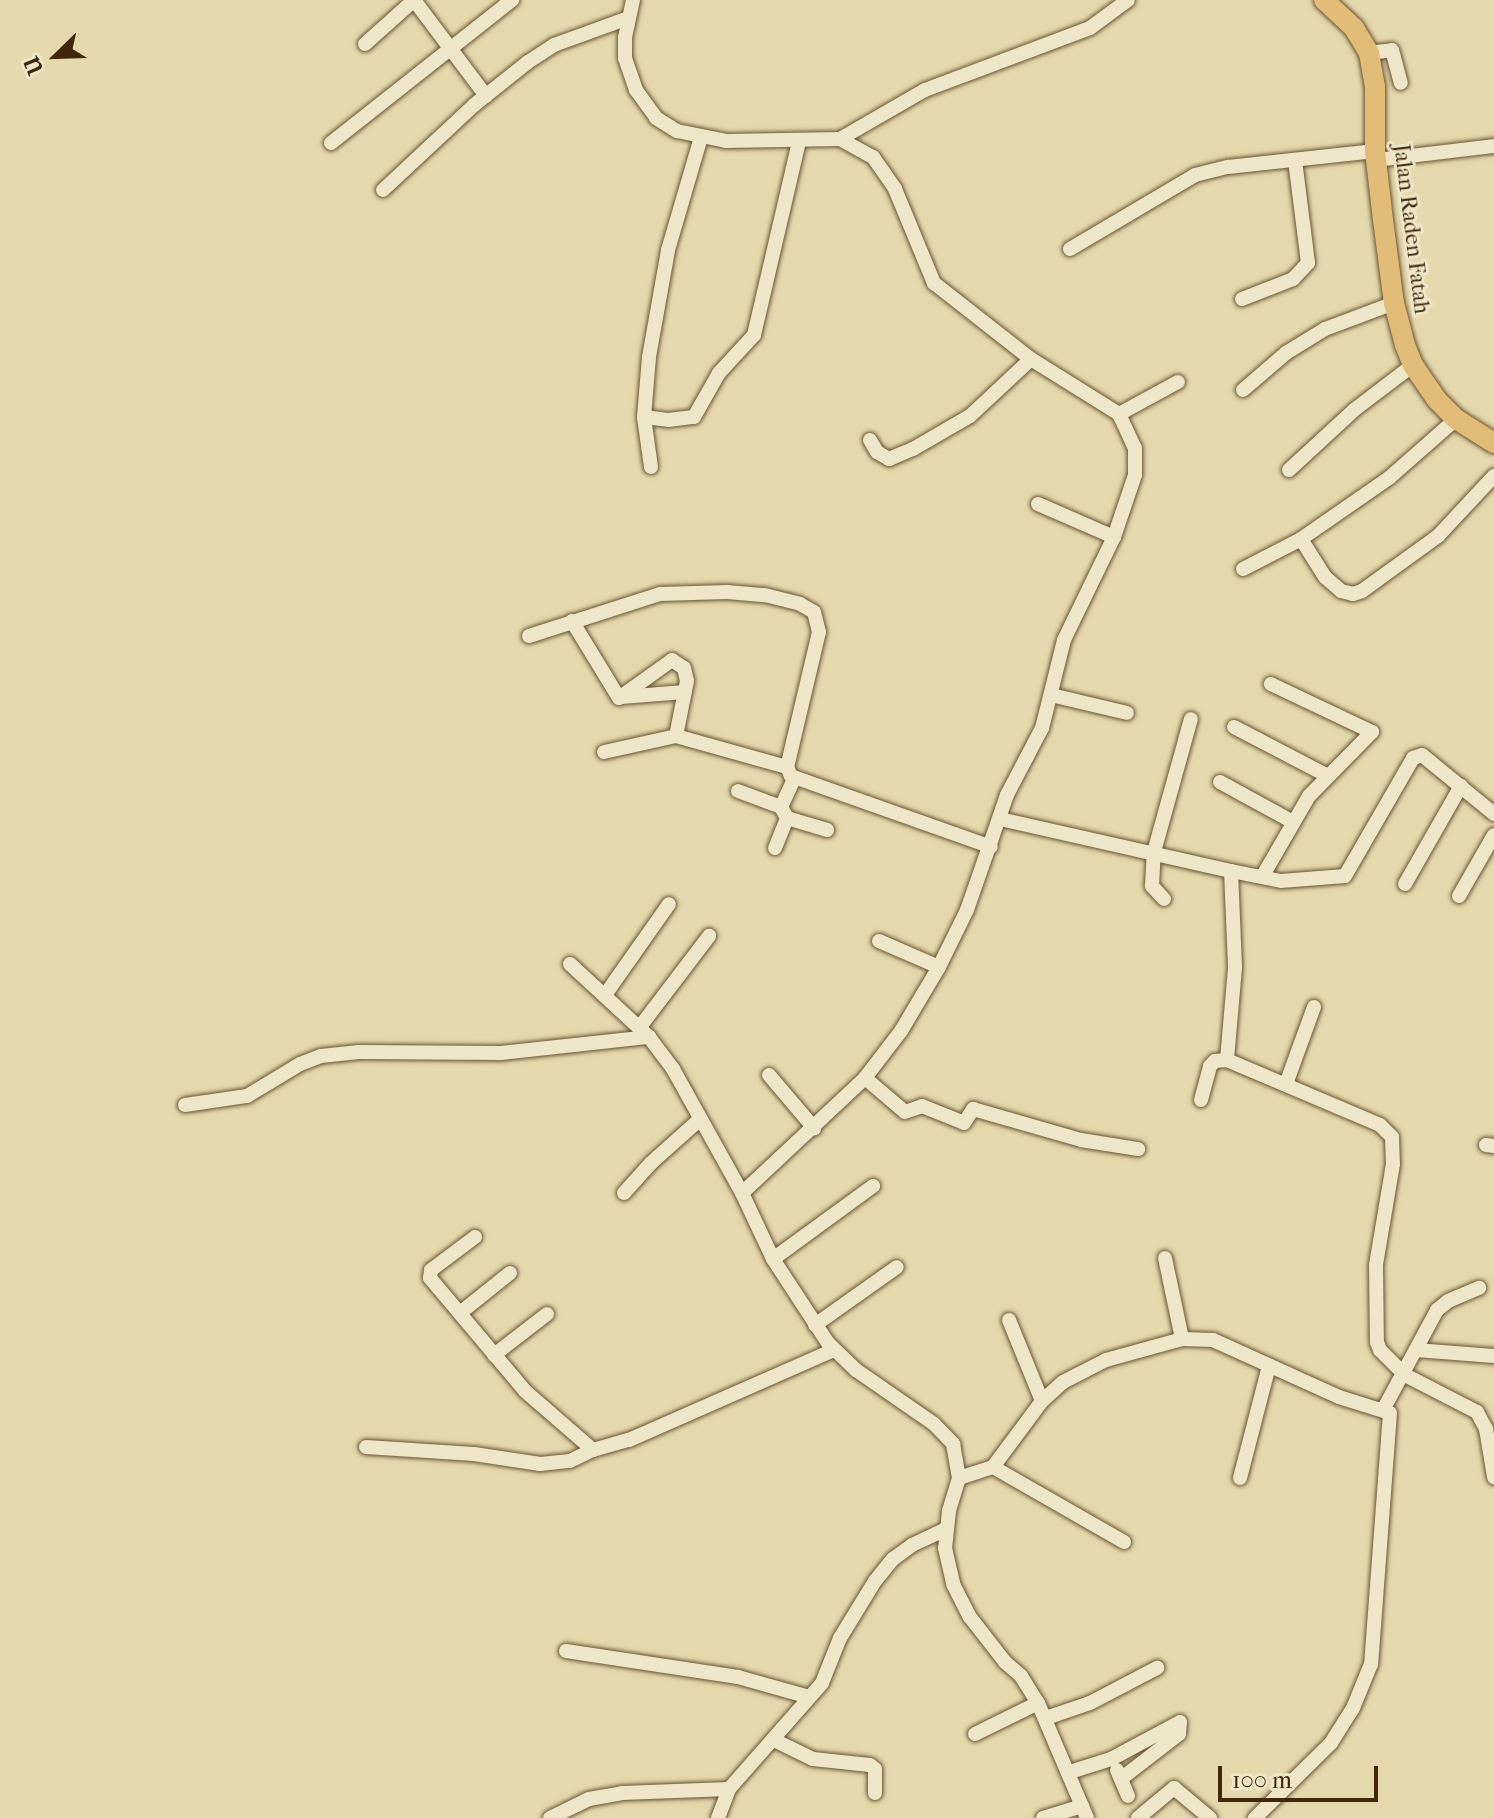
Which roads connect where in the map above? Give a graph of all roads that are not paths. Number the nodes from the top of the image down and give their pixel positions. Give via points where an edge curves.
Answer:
1 (414, 0) edge
2 (512, 0) edge
3 (633, 0) edge
4 (1128, 0) edge
5 (1324, 0) edge
6 (628, 18) junction
7 (365, 44) dead end
8 (450, 48) junction
9 (1369, 53) junction
10 (1401, 83) dead end
11 (486, 96) junction
12 (701, 137) junction
13 (840, 139) junction
14 (799, 141) junction
15 (331, 143) dead end
16 (1494, 146) edge
17 (1375, 155) junction
18 (1295, 160) junction
19 (383, 190) dead end
20 (1070, 249) dead end
21 (1242, 299) dead end
22 (1394, 303) junction
23 (1031, 359) junction
24 (1413, 365) junction
25 (1178, 382) dead end
26 (1243, 390) dead end
27 (1119, 414) junction
28 (644, 417) junction
29 (1456, 419) junction
30 (870, 440) dead end
31 (1494, 443) edge
32 (651, 467) dead end
33 (1289, 470) dead end
34 (1494, 476) edge
35 (1038, 504) dead end
36 (1114, 537) junction
37 (1301, 539) junction
38 (1243, 569) dead end
39 (572, 621) junction
40 (529, 636) dead end
41 (1271, 684) dead end
42 (685, 692) junction
43 (1051, 695) junction
44 (619, 698) junction
45 (1127, 713) dead end
46 (1191, 719) dead end
47 (1234, 727) dead end
48 (676, 736) junction
49 (604, 752) dead end
50 (790, 773) junction
51 (1328, 776) junction
52 (1220, 782) dead end
53 (1461, 786) junction
54 (738, 791) dead end
55 (784, 812) junction
56 (1494, 814) edge
57 (1000, 819) junction
58 (1293, 822) junction
59 (827, 830) dead end
60 (1494, 835) edge
61 (991, 847) junction
62 (775, 848) dead end
63 (1154, 852) junction
64 (1231, 871) junction
65 (1262, 877) junction
66 (1405, 884) dead end
67 (1459, 896) dead end
68 (1164, 899) dead end
69 (669, 904) dead end
70 (709, 936) dead end
71 (879, 941) dead end
72 (570, 964) dead end
73 (939, 967) junction
74 (605, 995) junction
75 (1314, 1007) dead end
76 (644, 1032) junction
77 (1227, 1060) junction
78 (769, 1075) dead end
79 (865, 1078) junction
80 (1286, 1084) junction
81 (1201, 1100) dead end
82 (185, 1105) dead end
83 (700, 1119) junction
84 (814, 1128) junction
85 (1138, 1149) dead end
86 (873, 1186) dead end
87 (624, 1193) dead end
88 (742, 1193) junction
89 (475, 1237) dead end
90 (1165, 1258) dead end
91 (773, 1259) junction
92 (897, 1267) dead end
93 (510, 1273) dead end
94 (1479, 1288) dead end
95 (460, 1313) junction
96 (547, 1314) dead end
97 (1009, 1320) dead end
98 (815, 1325) junction
99 (1182, 1339) junction
100 (834, 1350) junction
101 (1416, 1350) junction
102 (494, 1355) junction
103 (1494, 1356) edge
104 (1269, 1366) junction
105 (1405, 1375) junction
106 (1042, 1401) junction
107 (1383, 1410) junction
108 (366, 1447) dead end
109 (593, 1450) junction
110 (993, 1467) junction
111 (1494, 1477) edge
112 (959, 1478) junction
113 (1240, 1478) dead end
114 (947, 1529) junction
115 (1124, 1542) dead end
116 (566, 1651) dead end
117 (1157, 1668) dead end
118 (809, 1697) junction
119 (1038, 1703) junction
120 (1046, 1718) junction
121 (975, 1734) dead end
122 (774, 1740) junction
123 (1111, 1759) junction
124 (1070, 1772) junction
125 (1122, 1778) junction
126 (729, 1789) junction
127 (875, 1793) dead end
128 (1128, 1796) dead end
129 (1085, 1812) edge
130 (550, 1818) edge
131 (718, 1818) edge
132 (1043, 1818) edge
133 (1139, 1818) edge
134 (1210, 1818) edge
135 (1255, 1818) edge

1 - 7 street
1 - 8 street
2 - 8 street
3 - 6 street
4 - 13 street via 1090,28 925,90
5 - 9 highway, Jalan Raden Fatah via 1354,28
6 - 11 street via 554,45
6 - 12 street via 625,58 636,90 656,118
8 - 11 street
8 - 15 street
9 - 10 street via 1392,50
9 - 17 highway, Jalan Raden Fatah via 1375,86
11 - 19 street
12 - 14 street
12 - 28 street via 668,250
13 - 14 street
13 - 23 street via 873,157 885,173 934,283
14 - 28 street via 754,335 719,373 694,417
16 - 17 street
17 - 18 street
17 - 22 highway, Jalan Raden Fatah
18 - 20 street via 1188,177
18 - 21 street via 1308,263 1293,279
22 - 24 highway, Jalan Raden Fatah
22 - 26 street via 1325,329 1286,353
23 - 27 street
23 - 30 street via 970,416 913,449 889,459
24 - 29 highway, Jalan Raden Fatah
24 - 33 street
25 - 27 street
27 - 36 street via 1132,437 1135,466
28 - 32 street
29 - 31 highway, Jalan Raden Fatah
29 - 37 street via 1389,478
34 - 37 street via 1438,536 1353,594 1325,577
35 - 36 street
36 - 43 street via 1064,640
37 - 38 street
39 - 40 street
39 - 44 street
39 - 50 street via 640,598 684,592 765,595 814,612 819,632
41 - 51 street via 1372,732
42 - 44 street
42 - 44 street via 684,668 672,660
42 - 48 street
43 - 45 street
43 - 57 street via 1037,741
46 - 63 street
47 - 51 street
48 - 49 street
48 - 50 street
50 - 55 street
50 - 61 street
51 - 58 street
52 - 58 street
53 - 56 street
53 - 65 street via 1429,758 1413,758 1345,876 1281,881
53 - 66 street
54 - 55 street
55 - 59 street
55 - 62 street
57 - 61 street
57 - 63 street
58 - 65 street
60 - 67 street
61 - 73 street
63 - 64 street
63 - 68 street via 1152,886
64 - 65 street
64 - 77 street via 1235,968
69 - 74 street
70 - 76 street
71 - 73 street
72 - 74 street
73 - 79 street
74 - 76 street
75 - 80 street
76 - 82 street via 501,1053 321,1056 247,1096
76 - 83 street via 673,1069
77 - 80 street
77 - 81 street via 1210,1066
78 - 84 street
79 - 84 street
79 - 85 street via 905,1112 922,1106 964,1123 973,1109 1081,1140
80 - 105 street via 1380,1125 1392,1137 1393,1164 1376,1265 1377,1342
83 - 87 street
83 - 88 street
84 - 88 street
86 - 91 street
88 - 91 street
89 - 95 street via 430,1274
90 - 99 street
91 - 98 street
92 - 98 street
93 - 95 street
94 - 101 street via 1437,1310
95 - 102 street
96 - 102 street
97 - 106 street
98 - 100 street
99 - 104 street via 1213,1340
99 - 106 street via 1106,1360 1063,1382
100 - 109 street via 638,1437
100 - 112 street via 946,1436 956,1453
101 - 103 street
101 - 105 street
102 - 109 street via 525,1391
104 - 107 street
104 - 113 street
105 - 107 street
105 - 111 street via 1477,1412 1486,1429
106 - 110 street
107 - 135 street via 1391,1419 1371,1664 1331,1743
108 - 109 street via 540,1464 570,1461
110 - 112 street
110 - 115 street
112 - 114 street
114 - 118 street via 893,1559 865,1596 822,1683
114 - 119 street via 945,1548 953,1584 970,1617
116 - 118 street via 738,1677
117 - 120 street via 1090,1703
118 - 122 street
119 - 120 street
119 - 121 street
120 - 124 street
122 - 126 street
122 - 127 street via 813,1759 870,1765 875,1769
123 - 124 street
123 - 125 street
123 - 125 street via 1180,1722 1179,1734
124 - 129 street
125 - 128 street
126 - 130 street via 622,1793 589,1799
126 - 131 street
129 - 132 street
133 - 134 street via 1174,1788

